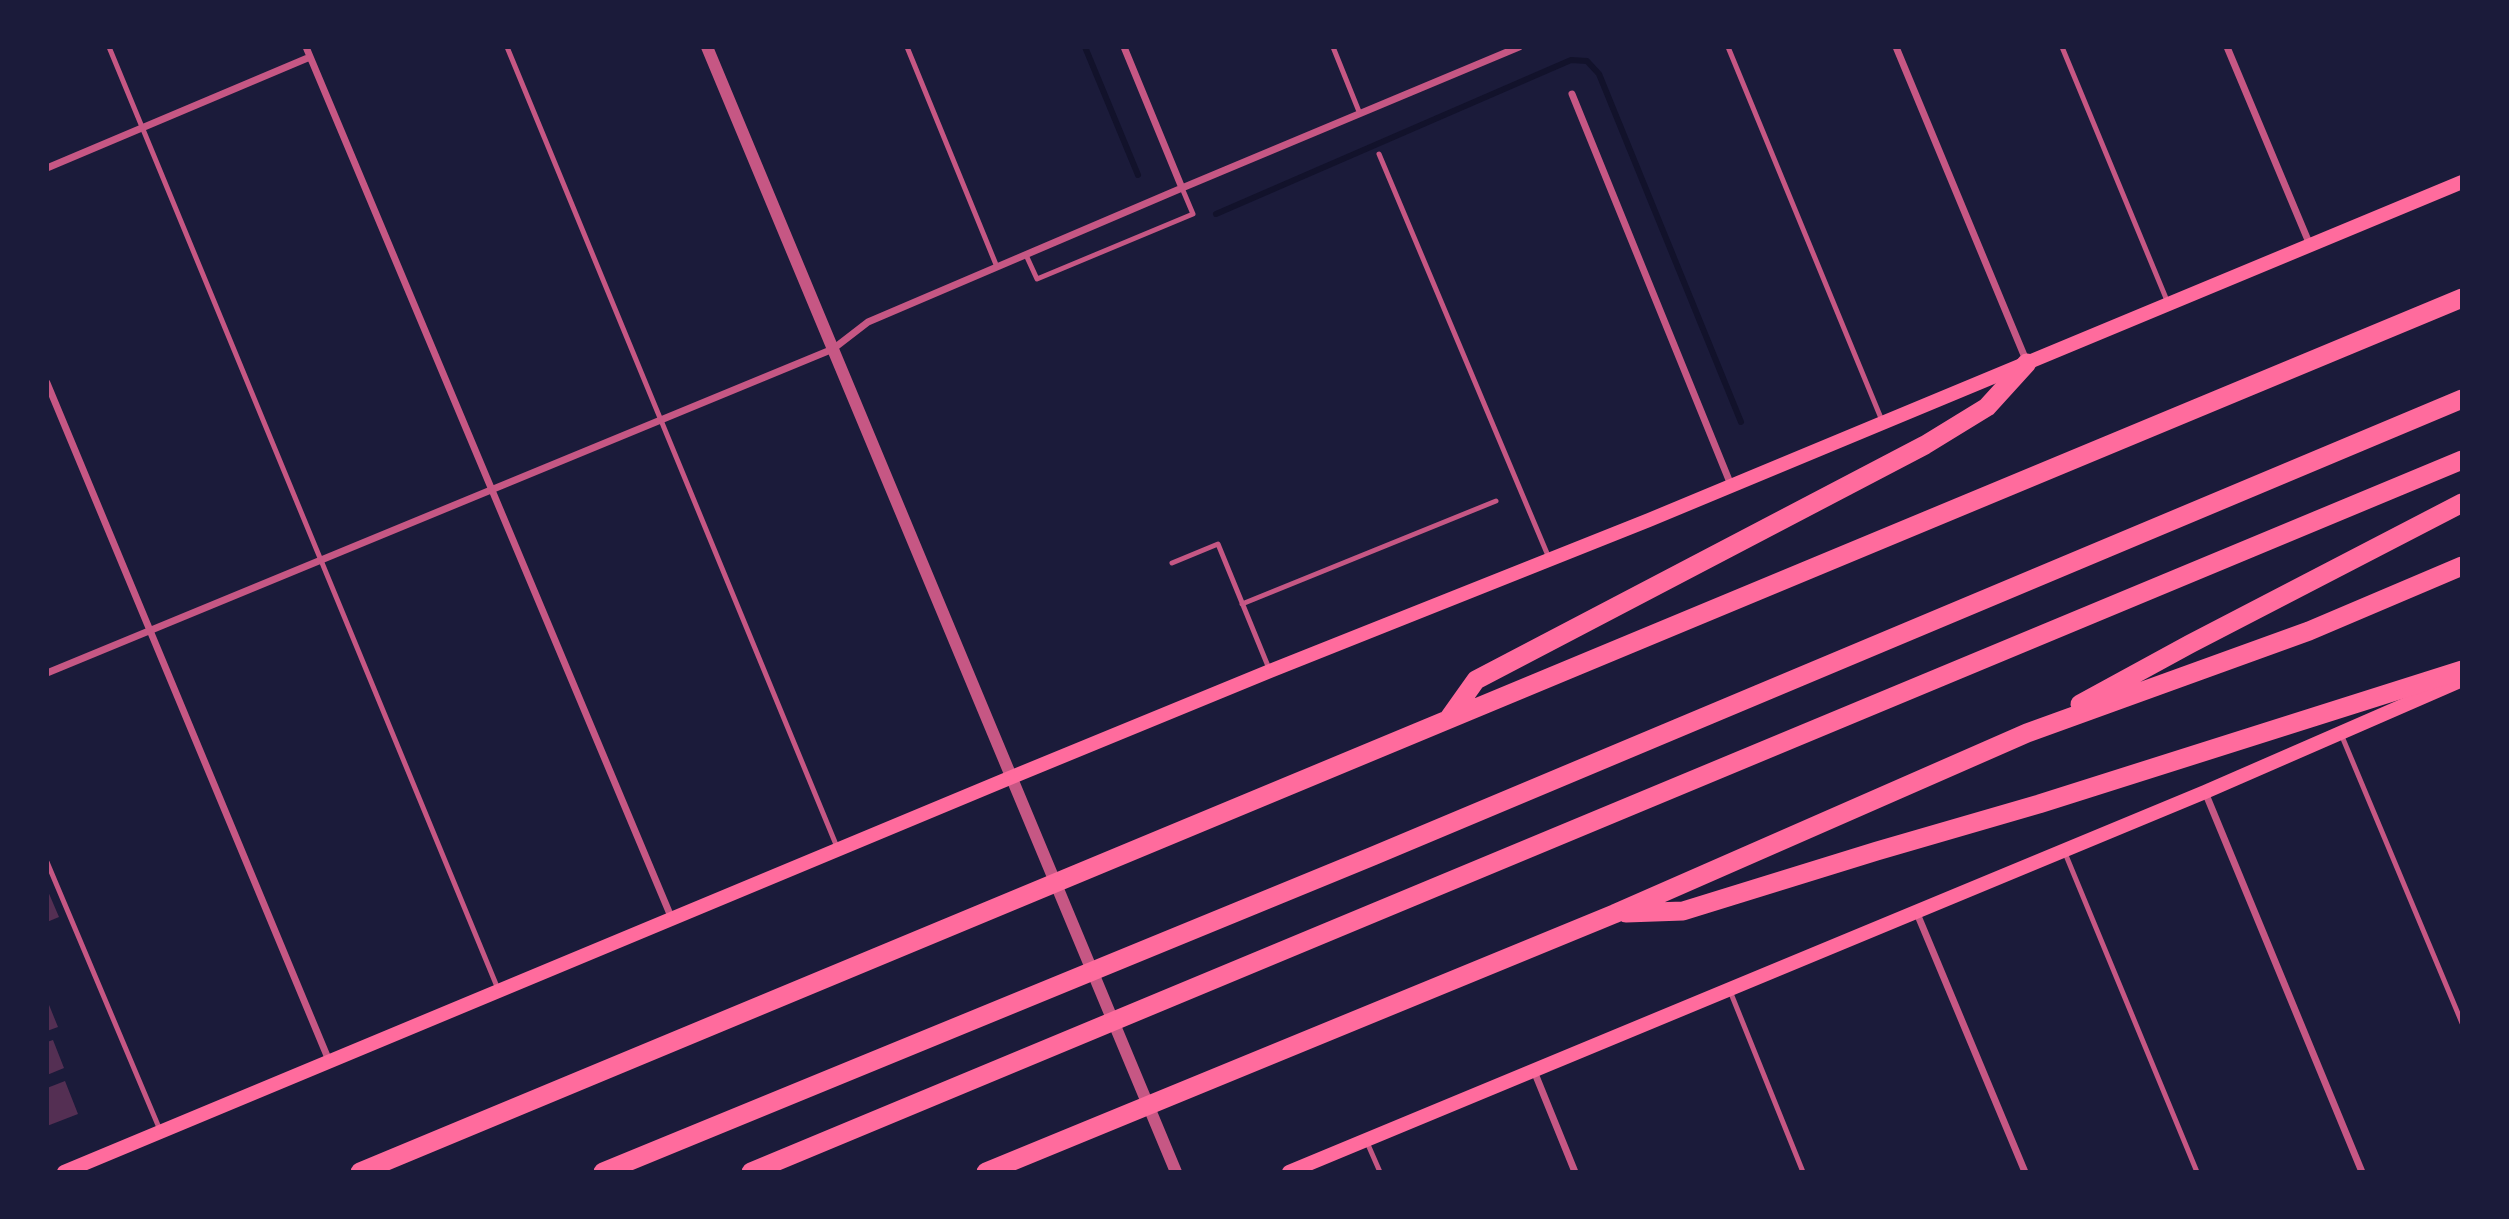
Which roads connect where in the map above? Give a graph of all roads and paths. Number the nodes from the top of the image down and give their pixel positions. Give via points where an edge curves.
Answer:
1 (109, 47) edge
2 (306, 47) edge
3 (507, 47) edge
4 (707, 47) edge
5 (907, 47) edge
6 (1124, 47) edge
7 (1333, 47) edge
8 (1519, 47) edge
9 (1728, 47) edge
10 (1896, 47) edge
11 (2062, 47) edge
12 (2227, 47) edge
13 (310, 57) junction
14 (1572, 94) dead end
15 (1360, 114) junction
16 (143, 128) junction
17 (1378, 154) dead end
18 (47, 168) edge
19 (2462, 183) edge
20 (1182, 188) junction
21 (2310, 245) junction
22 (1026, 255) junction
23 (997, 267) junction
24 (2462, 298) edge
25 (2168, 303) junction
26 (833, 349) junction
27 (2027, 363) junction
28 (47, 383) edge
29 (2462, 399) edge
30 (661, 420) junction
31 (1883, 423) junction
32 (2462, 460) edge
33 (1731, 485) junction
34 (493, 490) junction
35 (1496, 501) dead end
36 (2462, 503) edge
37 (1549, 559) junction
38 (321, 561) junction
39 (1172, 563) dead end
40 (2462, 566) edge
41 (1242, 604) junction
42 (152, 631) junction
43 (2462, 670) edge
44 (1270, 671) junction
45 (47, 673) edge
46 (2462, 680) edge
47 (1448, 719) junction
48 (2027, 733) junction
49 (2341, 734) junction
50 (1012, 777) junction
51 (2205, 792) junction
52 (838, 850) junction
53 (2063, 850) junction
54 (47, 862) edge
55 (1916, 911) junction
56 (1614, 914) junction
57 (672, 919) junction
58 (1729, 988) junction
59 (499, 992) junction
60 (2462, 1023) edge
61 (330, 1063) junction
62 (1534, 1071) junction
63 (160, 1130) junction
64 (1366, 1140) junction
65 (64, 1172) edge
66 (360, 1172) edge
67 (603, 1172) edge
68 (751, 1172) edge
69 (986, 1172) edge
70 (1176, 1172) edge
71 (1289, 1172) edge
72 (1380, 1172) edge
73 (1576, 1172) edge
74 (1803, 1172) edge
75 (2025, 1172) edge
76 (2197, 1172) edge
77 (2362, 1172) edge

1 - 16 lane
2 - 13 street
3 - 30 lane
4 - 26 street
5 - 23 lane
6 - 20 street
7 - 15 lane
8 - 15 street
9 - 31 lane
10 - 27 street
11 - 25 lane
12 - 21 street
13 - 16 street
13 - 34 street
14 - 33 street
15 - 20 street
16 - 18 street
16 - 38 lane
17 - 37 lane
19 - 21 main road
20 - 22 street
20 - 22 lane via 1193,214 1037,279
21 - 25 main road
22 - 23 street
23 - 26 street via 867,323
24 - 47 highway
25 - 27 main road
26 - 30 street
26 - 50 street
27 - 31 main road
27 - 47 highway via 1987,407 1925,445 1476,680
28 - 42 street
29 - 67 highway via 1373,856
30 - 34 street
30 - 52 lane
31 - 33 main road
32 - 68 highway
33 - 37 main road
34 - 38 street
34 - 57 street
35 - 41 lane
36 - 48 highway
37 - 44 main road
38 - 42 street
38 - 59 lane
39 - 41 lane via 1218,544
40 - 48 highway via 2309,631
41 - 44 lane
42 - 45 street
42 - 61 street
43 - 56 highway via 2064,797 1683,911
44 - 50 main road
46 - 49 main road
47 - 66 highway
48 - 56 highway
49 - 51 main road
49 - 60 lane
50 - 52 main road
50 - 70 street
51 - 53 main road
51 - 77 street
52 - 57 main road
53 - 55 main road
53 - 76 lane
54 - 63 lane
55 - 58 main road
55 - 75 street
56 - 69 highway
57 - 59 main road
58 - 62 main road
58 - 74 lane
59 - 61 main road
61 - 63 main road
62 - 64 main road
62 - 73 street
63 - 65 main road
64 - 71 main road
64 - 72 lane

